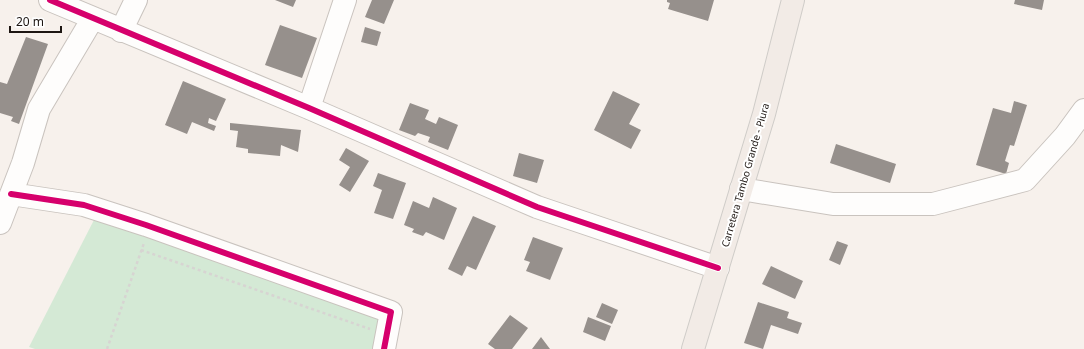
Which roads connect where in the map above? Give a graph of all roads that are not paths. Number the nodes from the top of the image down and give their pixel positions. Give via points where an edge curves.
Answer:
1 (50, 0) edge
2 (136, 0) edge
3 (345, 0) edge
4 (793, 0) edge
5 (93, 18) junction
6 (121, 31) junction
7 (310, 108) junction
8 (1084, 110) edge
9 (741, 189) junction
10 (12, 194) junction
11 (0, 223) edge
12 (718, 268) junction
13 (379, 340) edge
14 (694, 349) edge

1 - 5 street
2 - 6 street
3 - 7 street
4 - 9 main road, Carretera Tambo Grande - Piura via 764,114
5 - 6 street
5 - 10 street via 39,109
6 - 7 street
7 - 12 street via 537,206
8 - 9 street via 1026,180 933,204 833,204
9 - 12 main road, Carretera Tambo Grande - Piura
10 - 11 street
10 - 13 street via 84,205 391,312
12 - 14 main road, Carretera Tambo Grande - Piura

